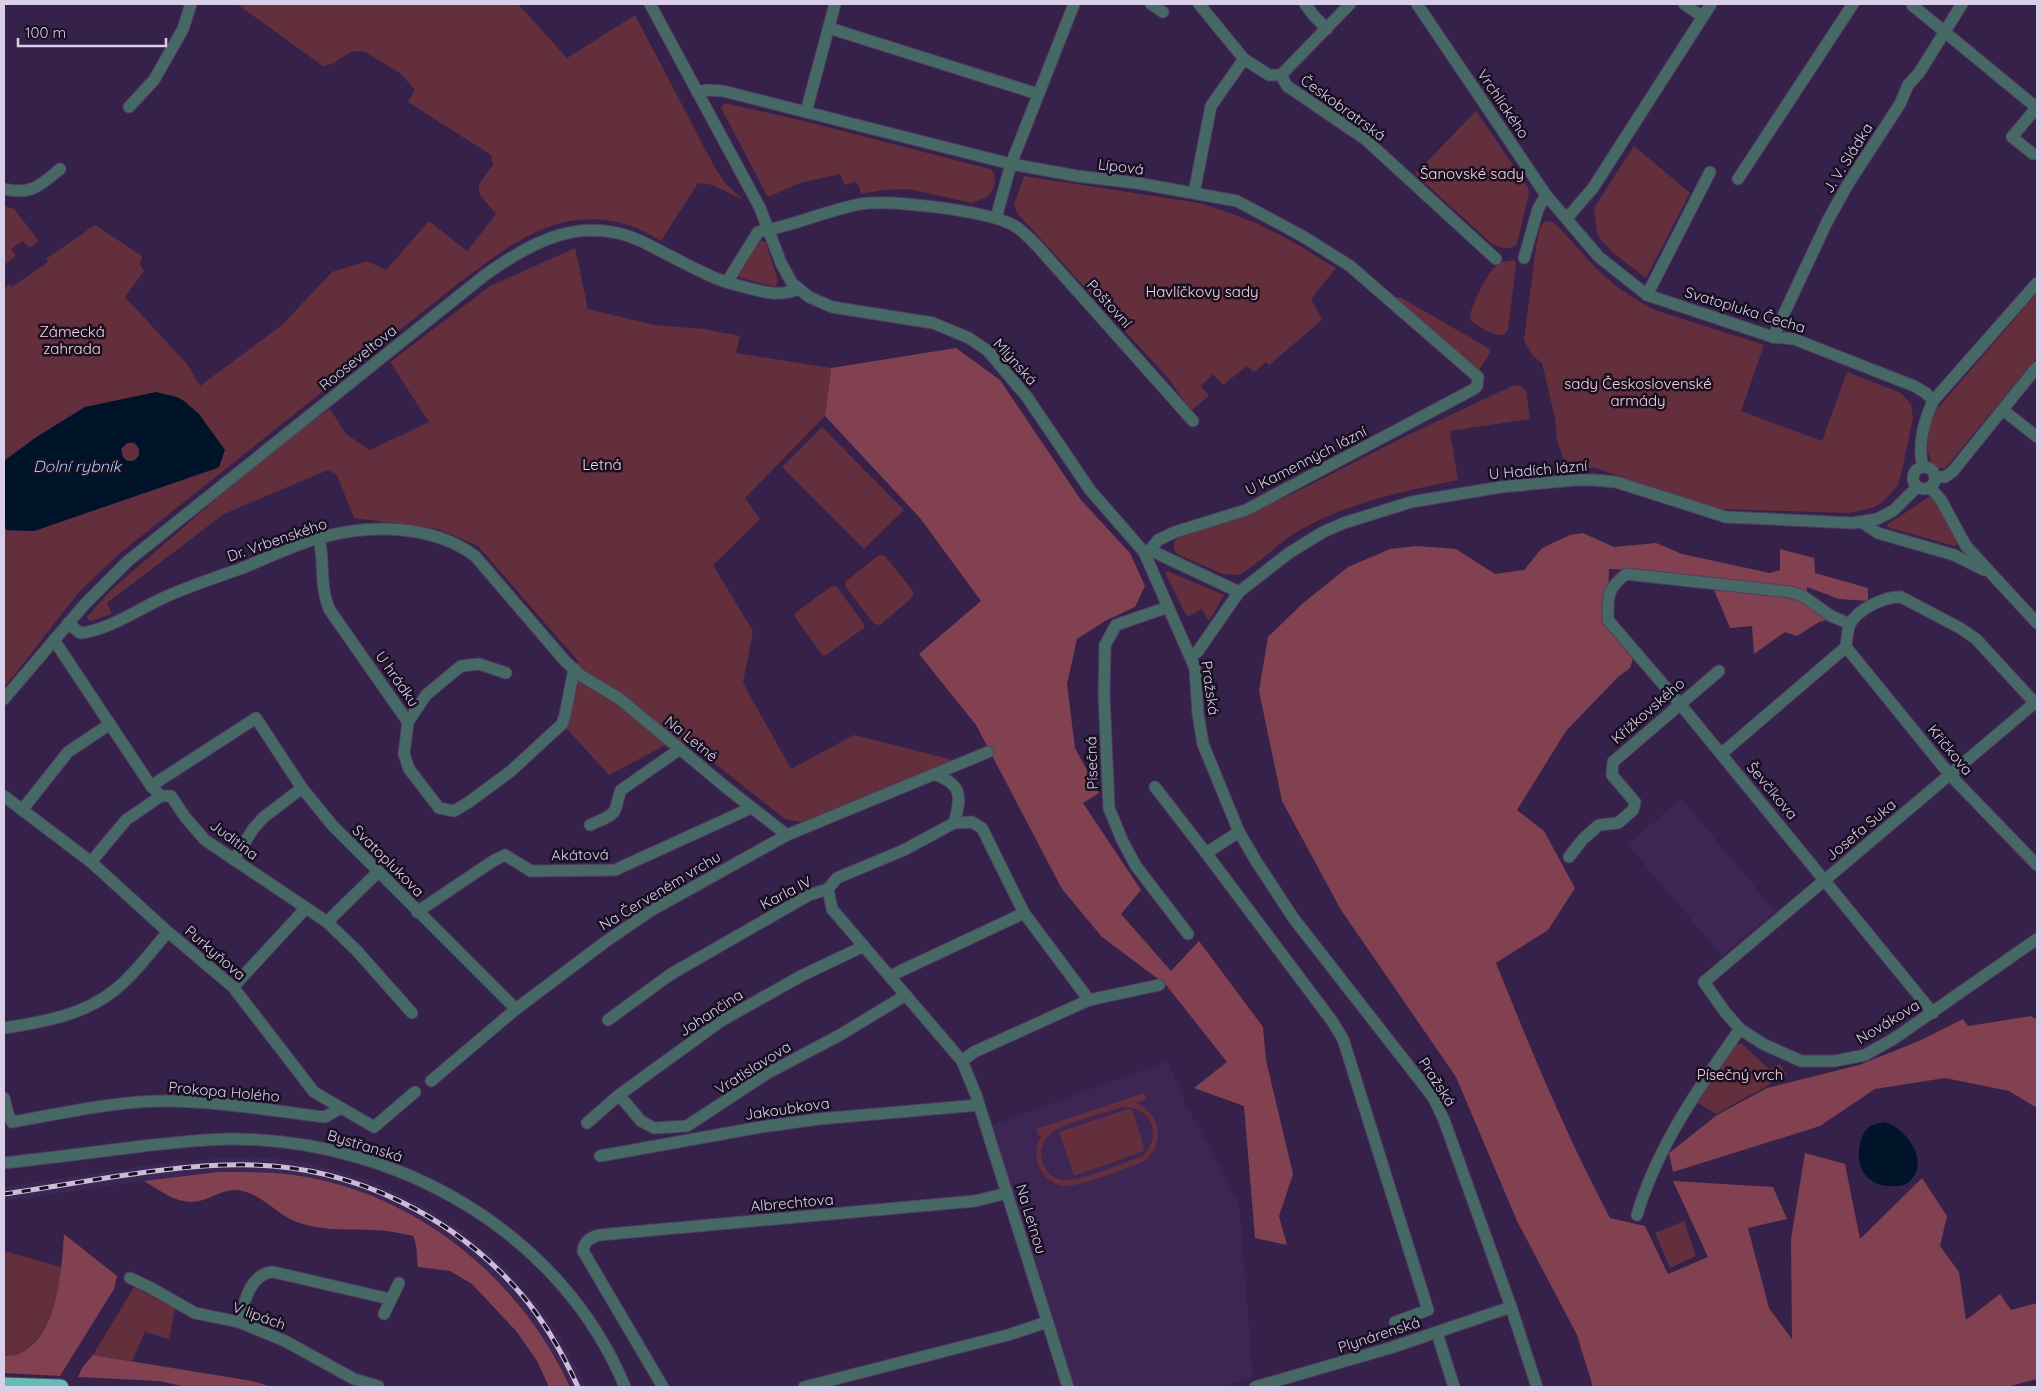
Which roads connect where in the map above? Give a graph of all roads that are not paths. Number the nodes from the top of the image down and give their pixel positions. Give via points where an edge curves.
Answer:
1 (191, 4) edge
2 (650, 4) edge
3 (835, 4) edge
4 (1074, 4) edge
5 (1151, 4) edge
6 (1198, 4) edge
7 (1305, 4) edge
8 (1350, 4) edge
9 (1417, 4) edge
10 (1684, 4) edge
11 (1711, 4) edge
12 (1853, 4) edge
13 (1962, 4) edge
14 (1912, 5) dead end
15 (1164, 12) dead end
16 (1703, 17) junction
17 (829, 28) junction
18 (1327, 29) junction
19 (1945, 31) junction
20 (1244, 59) junction
21 (1281, 76) junction
22 (697, 92) junction
23 (1038, 94) junction
24 (129, 107) dead end
25 (2037, 107) edge
26 (806, 112) junction
27 (2033, 154) dead end
28 (1011, 164) junction
29 (60, 169) dead end
30 (1710, 172) dead end
31 (1738, 179) dead end
32 (4, 189) edge
33 (1194, 193) junction
34 (1546, 195) junction
35 (996, 218) junction
36 (1568, 218) junction
37 (769, 230) junction
38 (1524, 258) dead end
39 (1496, 259) dead end
40 (727, 282) junction
41 (2037, 283) edge
42 (799, 289) junction
43 (1646, 294) junction
44 (1773, 337) junction
45 (2037, 367) edge
46 (1474, 389) joint
47 (1933, 401) junction
48 (2003, 410) junction
49 (1193, 421) dead end
50 (2037, 437) edge
51 (1922, 467) junction
52 (1932, 482) junction
53 (1917, 487) junction
54 (1863, 522) junction
55 (319, 538) junction
56 (1147, 551) junction
57 (1990, 573) junction
58 (1239, 592) junction
59 (1168, 608) junction
60 (68, 623) junction
61 (2037, 623) edge
62 (1850, 624) junction
63 (54, 640) junction
64 (1846, 647) junction
65 (1191, 657) junction
66 (574, 669) junction
67 (1718, 671) dead end
68 (506, 673) dead end
69 (4, 699) edge
70 (2036, 702) edge
71 (1680, 704) junction
72 (408, 722) junction
73 (110, 724) junction
74 (680, 749) junction
75 (988, 752) dead end
76 (1721, 754) junction
77 (934, 774) junction
78 (1950, 775) junction
79 (151, 786) junction
80 (1156, 787) dead end
81 (302, 788) junction
82 (4, 796) edge
83 (161, 796) junction
84 (751, 808) junction
85 (22, 810) junction
86 (954, 823) junction
87 (590, 825) dead end
88 (1240, 832) junction
89 (787, 835) junction
90 (1206, 852) junction
91 (1569, 857) dead end
92 (234, 860) junction
93 (91, 862) junction
94 (2037, 864) edge
95 (377, 872) junction
96 (1826, 879) junction
97 (828, 889) junction
98 (306, 908) junction
99 (417, 912) junction
100 (1024, 912) junction
101 (327, 922) junction
102 (168, 932) junction
103 (1188, 934) dead end
104 (2037, 939) edge
105 (864, 946) junction
106 (890, 976) junction
107 (1704, 982) joint
108 (1159, 985) dead end
109 (233, 987) junction
110 (906, 995) junction
111 (1089, 1000) junction
112 (516, 1009) junction
113 (412, 1013) dead end
114 (1933, 1013) junction
115 (608, 1020) dead end
116 (4, 1028) edge
117 (1740, 1029) junction
118 (962, 1061) junction
119 (431, 1081) dead end
120 (414, 1092) dead end
121 (619, 1095) junction
122 (4, 1098) edge
123 (979, 1105) junction
124 (341, 1108) junction
125 (587, 1123) dead end
126 (600, 1156) dead end
127 (4, 1163) edge
128 (1007, 1193) junction
129 (1637, 1215) dead end
130 (130, 1278) dead end
131 (399, 1283) dead end
132 (390, 1299) junction
133 (1511, 1307) junction
134 (384, 1314) dead end
135 (238, 1322) junction
136 (1047, 1322) junction
137 (1395, 1322) dead end
138 (1437, 1333) junction
139 (4, 1385) edge
140 (378, 1386) edge
141 (55, 1387) edge
142 (625, 1387) edge
143 (663, 1387) edge
144 (804, 1387) edge
145 (1068, 1387) edge
146 (1255, 1387) edge
147 (1454, 1387) edge
148 (1537, 1387) edge

1 - 24 street via 183,29 154,80
2 - 22 street
3 - 17 street
4 - 23 street
5 - 15 street
6 - 20 street, Českobratrská
7 - 18 street
8 - 18 street
9 - 34 street, Vrchlického
10 - 16 street
11 - 16 street
12 - 31 street
13 - 19 street, J. V. Sládka
14 - 19 street
16 - 36 street via 1593,188
17 - 23 street
17 - 26 street
18 - 21 street
19 - 25 street
19 - 44 street, J. V. Sládka via 1848,184
20 - 21 street, Českobratrská via 1269,75
20 - 33 street via 1211,106
21 - 39 street, Českobratrská via 1286,86 1365,139
22 - 26 street, Lípová via 717,90
22 - 37 street
23 - 28 street
25 - 27 street via 2012,137
26 - 28 street, Lípová
28 - 33 street, Lípová
28 - 35 street
29 - 32 street via 33,190 18,192
30 - 43 street
33 - 46 street, Lípová via 1237,201 1344,262 1475,372 1479,381
34 - 36 street, Vrchlického
34 - 38 street via 1538,209
35 - 37 street, Poštovní via 880,202 820,214
35 - 49 street, Poštovní via 1015,226 1038,248
36 - 43 street, Svatopluka Čecha via 1599,258
37 - 40 street, Poštovní via 758,232
37 - 42 street via 784,269
40 - 42 street, Rooseveltova via 776,294 788,294
40 - 60 street, Rooseveltova via 643,242 599,230 582,229 566,233 520,252 485,275 128,561
41 - 47 street
42 - 56 street, Mlýnská via 832,307 921,320 948,328 988,351 1027,397 1090,490
43 - 44 street, Svatopluka Čecha
44 - 47 street, Svatopluka Čecha via 1794,339 1914,386
45 - 48 street
46 - 56 street, U Kamenných lázní via 1246,510 1175,532 1158,540
47 - 51 street via 1925,418
48 - 50 street
48 - 52 street via 1953,471
51 - 52 street via 1929,469
51 - 53 street via 1913,475
52 - 53 street via 1921,489
52 - 57 street via 1966,546
53 - 54 street via 1894,510 1878,519
54 - 57 street, U Hadích lázní via 1878,533 1954,555
54 - 58 street, U Hadích lázní via 1726,517 1616,482 1574,480 1501,487 1411,502 1344,523 1289,553
55 - 60 street, Dr. Vrbenského via 165,597 93,632 80,633
55 - 66 street, Dr. Vrbenského via 357,531 411,530 466,549
55 - 72 street, U hrádku via 323,553 323,594 329,609
56 - 58 street
56 - 59 street, Pražská
57 - 61 street
58 - 65 street, U Hadích lázní
59 - 65 street, Pražská
59 - 103 street, Písečná via 1116,625 1105,645 1109,808 1136,866
60 - 63 street, Rooseveltova
62 - 64 street
62 - 70 street via 1880,600 1890,596 1901,597 1976,639
62 - 71 street, Ševčíkova via 1831,616 1803,596 1790,592 1626,574 1613,584 1608,599 1608,620
63 - 69 street, Rooseveltova
63 - 73 street, Juditina
64 - 76 street
64 - 78 street, Křičkova
65 - 88 street, Pražská via 1203,744
66 - 72 street, U hrádku via 562,724 510,771 454,811 439,808 409,769 404,754
66 - 74 street, Na Letné via 620,699
67 - 71 street, Křížkovského
68 - 72 street via 479,664 461,666 426,695
70 - 78 street, Josefa Suka
71 - 76 street, Ševčíkova
71 - 91 street, Křížkovského via 1613,762 1612,775 1635,802 1634,810 1618,823 1599,825
73 - 79 street, Juditina
73 - 85 street via 68,752
74 - 84 street, Na Letné
74 - 87 street via 622,790 614,811
75 - 77 street, Na Červeném vrchu
76 - 96 street, Ševčíkova
77 - 86 street via 954,785 960,798
77 - 89 street, Na Červeném vrchu
78 - 94 street, Křičkova
78 - 96 street, Josefa Suka
79 - 81 street, Svatoplukova via 256,718
79 - 83 street, Juditina
80 - 90 street
81 - 92 street via 264,816
81 - 95 street, Svatoplukova via 332,826
82 - 85 street, Purkyňova
83 - 92 street, Juditina via 171,796 205,840
83 - 93 street via 126,820
84 - 89 street, Na Letné
84 - 99 street, Akátová via 615,870 531,871 505,856
85 - 93 street, Purkyňova
86 - 97 street, Karla IV via 904,850 837,878
86 - 100 street via 972,822 982,828
88 - 90 street
88 - 133 street, Pražská via 1294,919 1433,1097
89 - 112 street, Na Červeném vrchu via 652,910
90 - 137 street via 1343,1039 1428,1310
92 - 98 street, Juditina
93 - 102 street, Purkyňova
95 - 99 street, Svatoplukova
95 - 101 street
96 - 107 street, Josefa Suka
96 - 114 street, Ševčíkova
97 - 105 street, Na Letnou via 832,909
97 - 115 street, Karla IV via 809,895 671,974
98 - 101 street, Juditina
98 - 109 street
99 - 112 street, Svatoplukova
100 - 106 street
100 - 111 street
101 - 113 street, Juditina
102 - 109 street, Purkyňova
102 - 116 street via 115,990 85,1008 57,1018
104 - 114 street, Novákova
105 - 106 street, Na Letnou
105 - 121 street, Johančina via 801,976 721,1021
106 - 110 street, Na Letnou
107 - 117 street, Novákova
108 - 111 street
109 - 124 street, Purkyňova via 314,1092
110 - 118 street, Na Letnou
110 - 121 street, Vratislavova via 766,1074 687,1126 654,1128 641,1121
111 - 118 street via 974,1052
112 - 119 street, Na Červeném vrchu
114 - 117 street, Novákova via 1865,1055 1835,1061 1801,1061 1762,1044
117 - 129 street via 1690,1103 1664,1149 1645,1188
118 - 123 street, Na Letnou
120 - 124 street, Purkyňova via 374,1127
121 - 125 street, Johančina
122 - 124 street, Prokopa Holého via 12,1122 146,1102 210,1103 325,1117
123 - 126 street, Jakoubkova via 761,1126
123 - 128 street, Na Letnou
127 - 142 street, Bystřanská via 232,1139 316,1147 385,1166 474,1209 536,1258 564,1286 588,1318
128 - 136 street, Na Letnou
128 - 143 street, Albrechtova via 975,1201 589,1238 583,1251
130 - 135 street, V lipách via 195,1313
131 - 132 street
132 - 134 street
132 - 135 street via 265,1272 256,1279
133 - 138 street, Plynárenská
133 - 148 street, Pražská
135 - 140 street, V lipách via 285,1340 354,1378
136 - 144 street
136 - 145 street, Na Letnou
138 - 146 street, Plynárenská
138 - 147 street
139 - 141 highway

